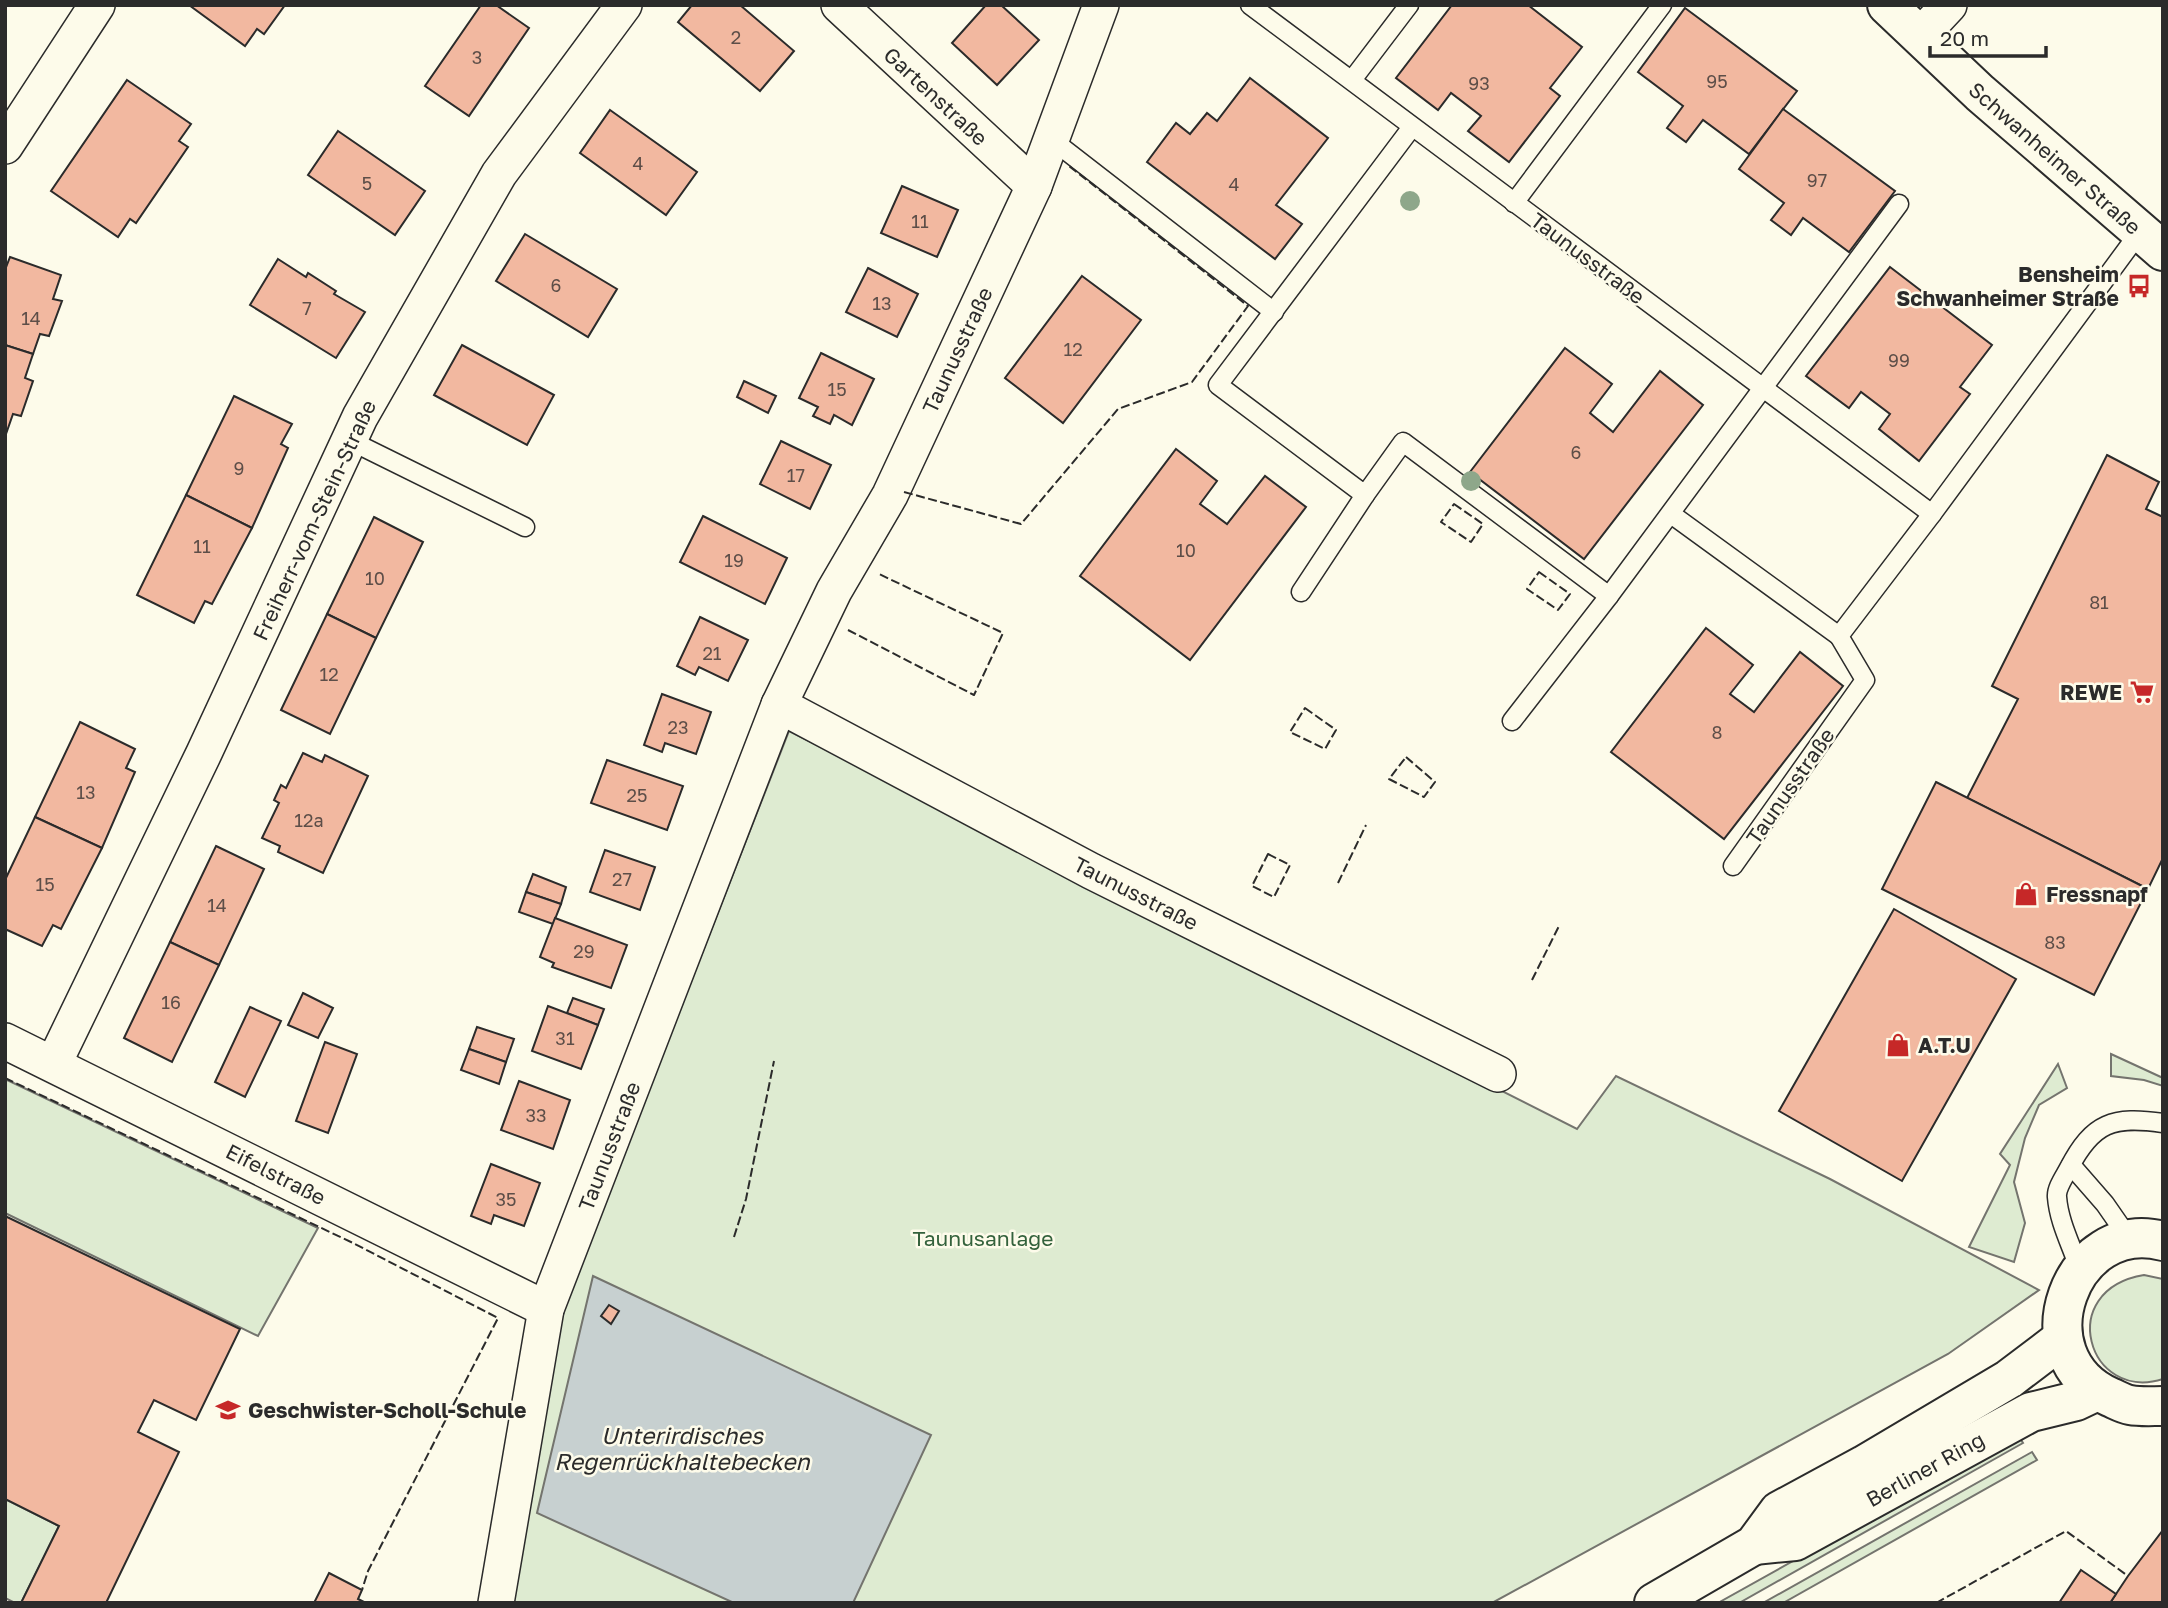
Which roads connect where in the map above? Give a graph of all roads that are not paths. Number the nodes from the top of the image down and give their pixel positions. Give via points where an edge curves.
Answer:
1 (97, 5) edge
2 (624, 5) edge
3 (839, 5) edge
4 (1101, 5) edge
5 (1250, 5) edge
6 (1409, 5) edge
7 (1662, 5) edge
8 (1887, 5) edge
9 (1949, 5) edge
10 (1920, 37) junction
11 (1352, 80) junction
12 (1412, 127) junction
13 (1051, 139) junction
14 (5, 146) edge
15 (1034, 186) junction
16 (1514, 203) junction
17 (1899, 204) dead end
18 (2151, 242) edge
19 (1274, 312) junction
20 (1763, 388) junction
21 (349, 440) junction
22 (1364, 495) junction
23 (1671, 514) junction
24 (1932, 514) junction
25 (525, 527) dead end
26 (1301, 592) dead end
27 (1609, 596) junction
28 (1839, 636) junction
29 (779, 705) junction
30 (1512, 721) dead end
31 (1733, 866) dead end
32 (5, 1041) edge
33 (54, 1063) junction
34 (1498, 1074) dead end
35 (2163, 1123) edge
36 (2071, 1165) junction
37 (2146, 1241) edge
38 (2080, 1271) junction
39 (546, 1309) junction
40 (2063, 1338) junction
41 (2097, 1391) junction
42 (2163, 1406) edge
43 (1754, 1545) junction
44 (496, 1603) edge
45 (1654, 1603) edge

1 - 14 street
2 - 21 street, Freiherr-vom-Stein-Straße via 499,174
3 - 15 street, Gartenstraße
4 - 13 street, Taunusstraße
5 - 11 lane, Taunusstraße
6 - 11 lane
7 - 16 lane
8 - 10 street, Schwanheimer Straße
9 - 10 street
10 - 18 street, Schwanheimer Straße
11 - 12 lane, Taunusstraße
12 - 16 lane, Taunusstraße
12 - 19 lane
13 - 15 street, Taunusstraße
13 - 19 lane
15 - 29 street, Taunusstraße via 890,495 834,591
16 - 20 lane, Taunusstraße
17 - 20 lane
18 - 24 lane
19 - 22 lane via 1218,385
20 - 23 lane
20 - 24 lane, Taunusstraße
21 - 25 lane
21 - 33 street, Freiherr-vom-Stein-Straße
22 - 26 lane
22 - 27 lane via 1404,442
23 - 27 lane
23 - 28 lane, Taunusstraße
24 - 28 lane
27 - 30 lane
28 - 31 lane, Taunusstraße via 1866,680
29 - 34 street, Taunusstraße via 1091,871
29 - 39 street, Taunusstraße
32 - 33 street, Eifelstraße
33 - 39 street, Eifelstraße
35 - 36 lane via 2132,1119 2099,1127
36 - 37 lane
36 - 38 lane via 2056,1194
37 - 38 street via 2110,1246
38 - 40 street via 2064,1300
39 - 44 street, Taunusstraße
40 - 41 street via 2081,1377
40 - 43 street, Berliner Ring via 2009,1379 1779,1511
41 - 42 street via 2129,1405
41 - 43 street, Berliner Ring via 2031,1412 1795,1541
43 - 45 street, Berliner Ring

